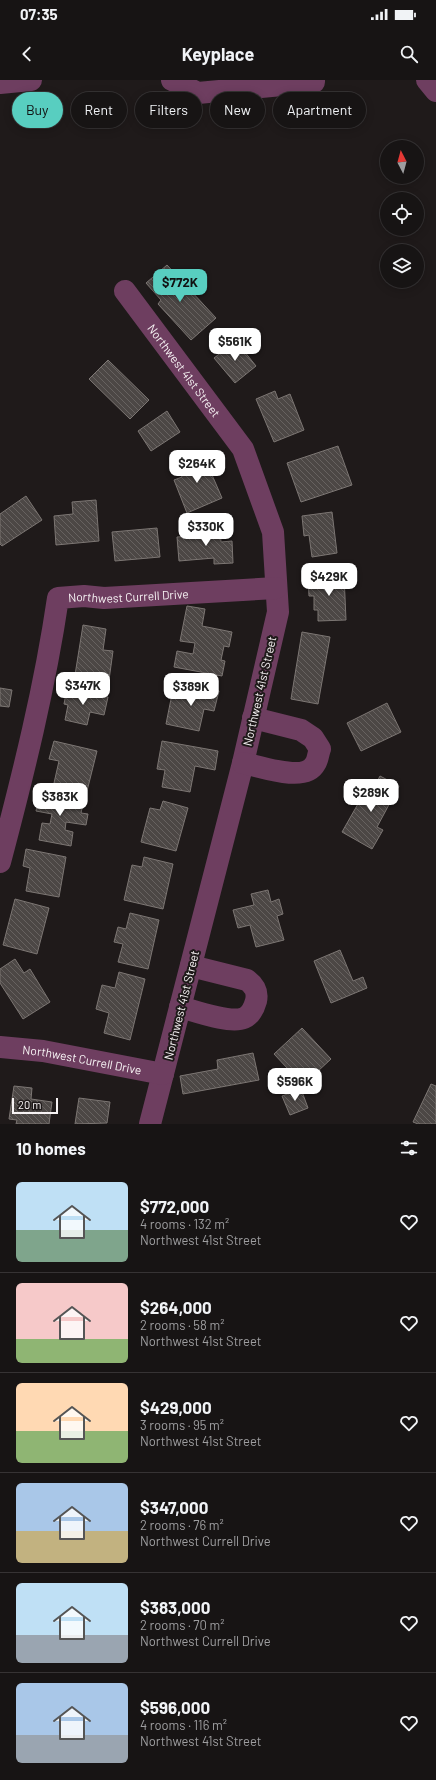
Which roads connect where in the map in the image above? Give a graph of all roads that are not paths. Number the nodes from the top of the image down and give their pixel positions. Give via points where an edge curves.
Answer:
1 (31, 80) edge
2 (172, 80) edge
3 (314, 80) edge
4 (427, 80) edge
5 (0, 83) edge
6 (436, 91) edge
7 (125, 290) dead end
8 (276, 588) junction
9 (253, 718) junction
10 (243, 763) junction
11 (0, 862) edge
12 (191, 966) junction
13 (180, 1007) junction
14 (0, 1047) edge
15 (163, 1074) junction
16 (150, 1124) edge

1 - 5 street
2 - 3 street via 198,93
4 - 6 street
7 - 8 street, Northwest 41st Street via 243,449 273,532
8 - 9 street, Northwest 41st Street via 278,612
8 - 11 street, Northwest Currell Drive via 104,598 58,598 29,750
9 - 10 street, Northwest 41st Street
9 - 10 street via 301,730 313,738 320,749 315,765 305,772 292,774
10 - 12 street, Northwest 41st Street
12 - 13 street, Northwest 41st Street
12 - 13 street via 248,980 258,994 253,1010 244,1018 233,1020
13 - 15 street, Northwest 41st Street
14 - 15 street, Northwest Currell Drive via 43,1050
15 - 16 street, Northwest 41st Street

